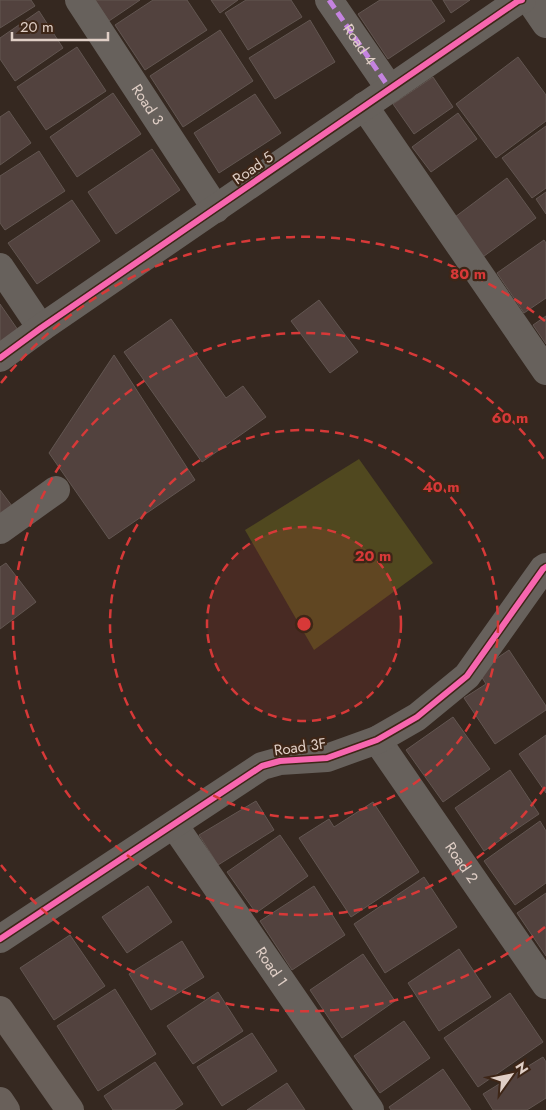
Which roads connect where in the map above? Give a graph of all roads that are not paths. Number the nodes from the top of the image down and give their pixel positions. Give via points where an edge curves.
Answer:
1 (79, 0) edge
2 (329, 0) edge
3 (522, 0) edge
4 (528, 0) edge
5 (546, 24) edge
6 (390, 89) junction
7 (364, 106) junction
8 (216, 208) junction
9 (0, 267) edge
10 (41, 328) junction
11 (0, 358) edge
12 (546, 371) edge
13 (56, 490) dead end
14 (0, 530) edge
15 (545, 570) edge
16 (377, 740) junction
17 (174, 825) junction
18 (0, 938) edge
19 (546, 984) edge
20 (0, 1010) edge
21 (0, 1101) edge
22 (6, 1110) edge
23 (70, 1110) edge
24 (370, 1110) edge

1 - 8 street, Road 3
2 - 6 street, Road 4
3 - 6 street, Road 5
4 - 5 street
6 - 7 street, Road 5
7 - 8 street, Road 5
7 - 12 street
8 - 10 street, Road 5
9 - 10 street
10 - 11 street, Road 5
13 - 14 street
15 - 16 street, Road 3F via 466,676 418,717
16 - 17 street, Road 3F via 327,758 280,761 262,766
16 - 19 street, Road 2
17 - 18 street, Road 3F
17 - 24 street, Road 1
20 - 23 main road
21 - 22 main road

